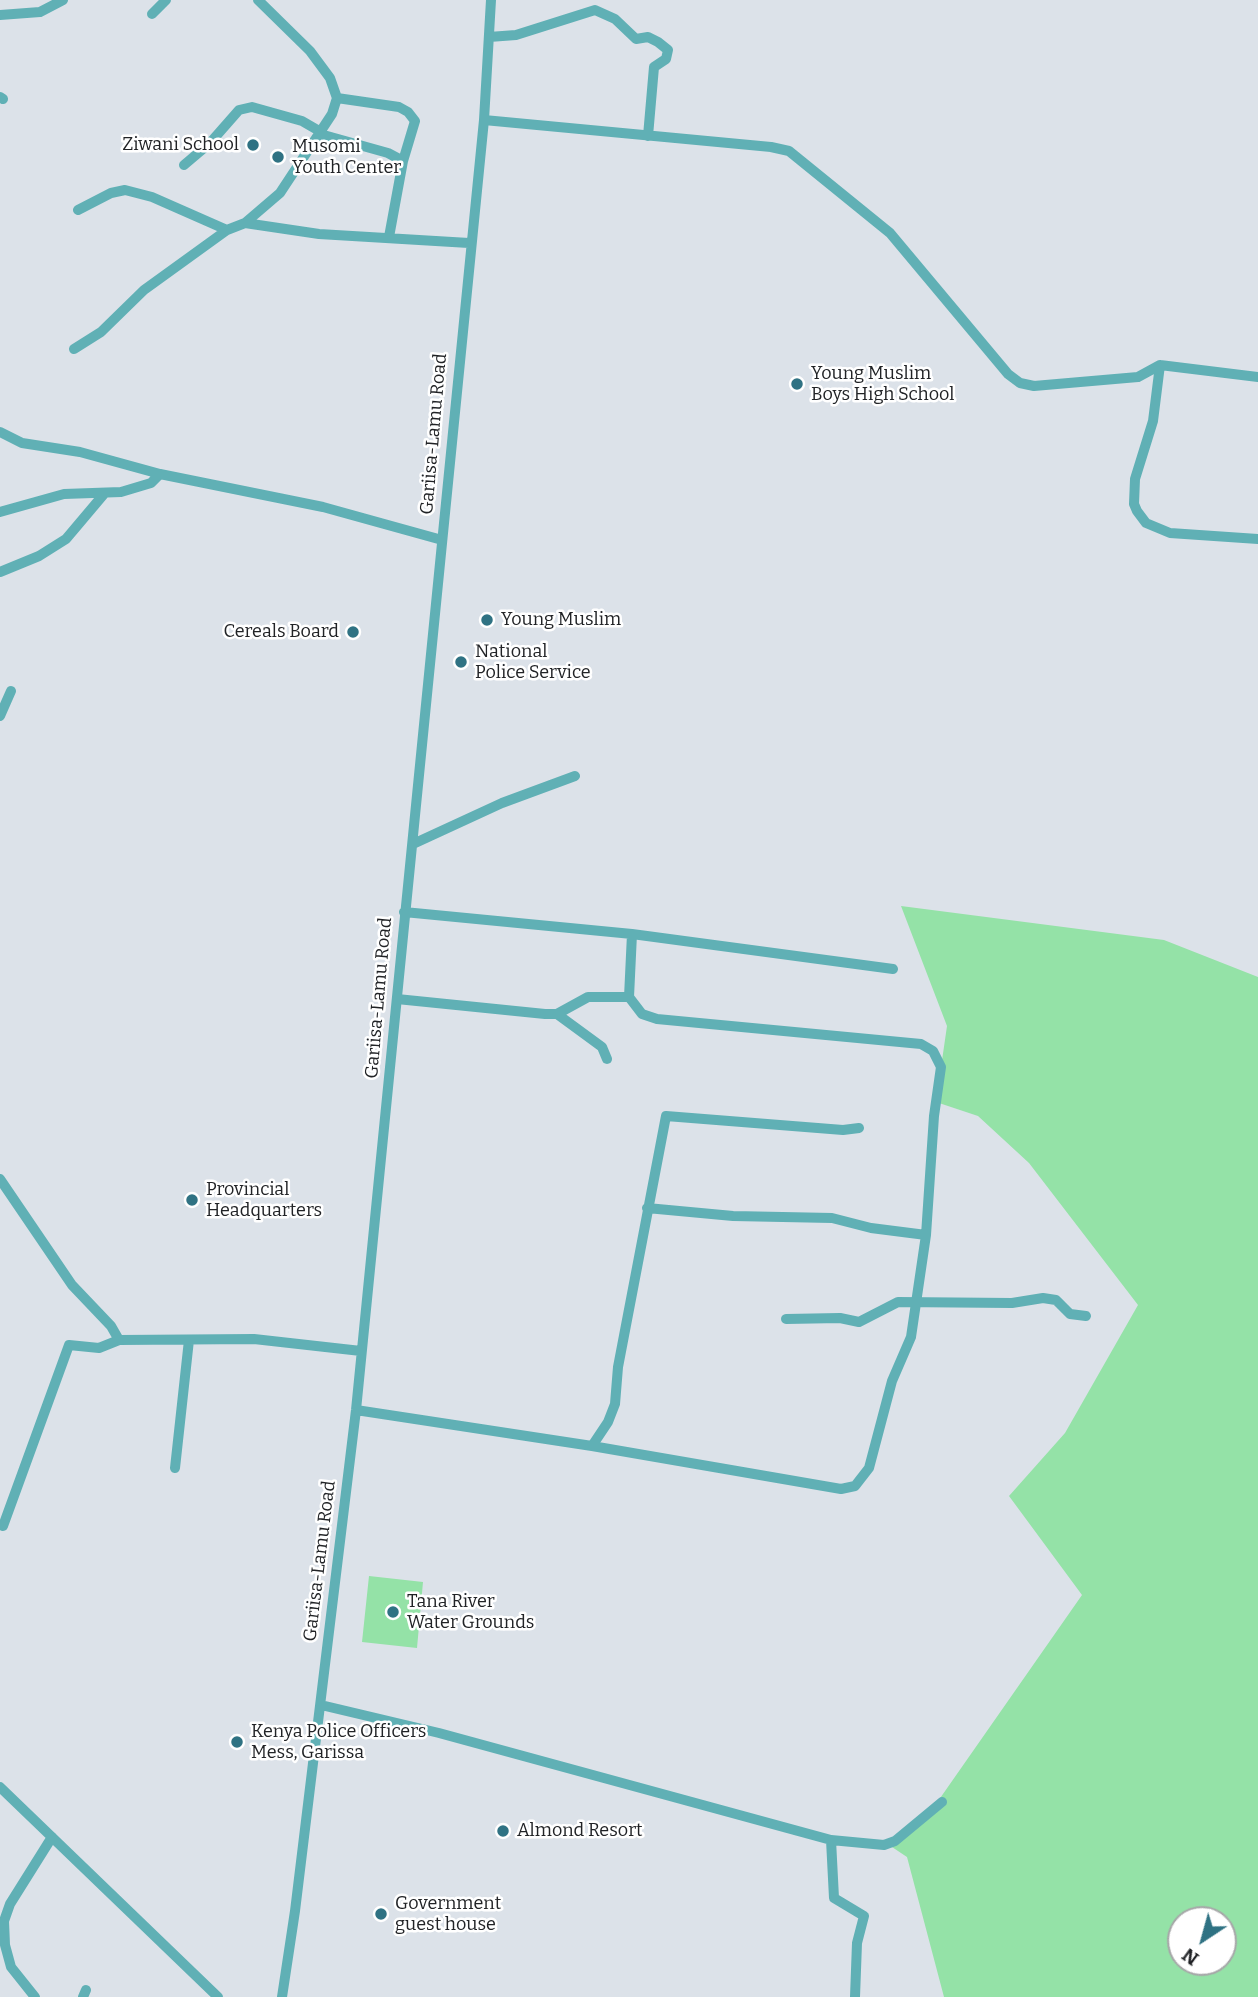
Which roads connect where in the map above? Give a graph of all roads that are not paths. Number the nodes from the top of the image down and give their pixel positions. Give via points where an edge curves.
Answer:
1 (63, 0) edge
2 (166, 0) edge
3 (258, 0) edge
4 (491, 0) edge
5 (152, 14) dead end
6 (0, 15) edge
7 (489, 37) junction
8 (337, 98) junction
9 (484, 120) junction
10 (320, 133) junction
11 (648, 136) junction
12 (403, 162) junction
13 (184, 164) dead end
14 (78, 210) dead end
15 (245, 223) junction
16 (227, 230) junction
17 (389, 237) junction
18 (469, 243) junction
19 (74, 349) dead end
20 (1160, 365) junction
21 (1258, 377) edge
22 (0, 432) edge
23 (159, 474) junction
24 (104, 494) junction
25 (0, 512) edge
26 (1258, 539) edge
27 (442, 540) junction
28 (0, 572) edge
29 (11, 691) dead end
30 (0, 716) edge
31 (575, 776) dead end
32 (413, 844) junction
33 (404, 912) junction
34 (632, 934) junction
35 (894, 969) dead end
36 (629, 997) junction
37 (397, 999) junction
38 (557, 1014) junction
39 (607, 1059) dead end
40 (859, 1128) dead end
41 (0, 1179) edge
42 (647, 1208) junction
43 (926, 1235) junction
44 (916, 1300) junction
45 (1086, 1316) dead end
46 (786, 1319) dead end
47 (119, 1340) junction
48 (190, 1340) junction
49 (362, 1351) junction
50 (356, 1410) junction
51 (592, 1446) junction
52 (174, 1468) dead end
53 (3, 1526) dead end
54 (321, 1705) junction
55 (0, 1787) edge
56 (942, 1802) dead end
57 (52, 1838) junction
58 (831, 1840) junction
59 (35, 1997) edge
60 (218, 1997) edge
61 (282, 1997) edge
62 (855, 1997) edge

1 - 6 street via 40,12
2 - 5 street
3 - 8 street via 310,51 330,78
4 - 7 street, Gariisa-Lamu Road
7 - 9 street, Gariisa-Lamu Road
7 - 11 street via 516,35 595,10 614,19 636,39 648,37 658,42 668,50 665,60 654,67
8 - 10 street
8 - 12 street via 399,107 408,113 415,121
9 - 11 street
9 - 18 street, Gariisa-Lamu Road
10 - 12 street via 388,153
10 - 13 street via 302,121 252,107 239,110 210,144
10 - 15 street via 280,193
11 - 20 street via 778,147 794,154 890,233 1020,383 1034,386 1138,377
12 - 17 street
14 - 16 street via 111,192 125,190
15 - 16 street
15 - 17 street
16 - 19 street via 144,290 101,332
17 - 18 street
18 - 27 street, Gariisa-Lamu Road
20 - 21 street
20 - 26 street via 1153,421 1135,479 1137,511 1146,523 1170,533
22 - 23 street via 22,443 93,455
23 - 24 street via 150,483
23 - 27 street via 323,507
24 - 25 street via 64,494
24 - 28 street via 66,539
27 - 32 street, Gariisa-Lamu Road
29 - 30 street
31 - 32 street
32 - 33 street, Gariisa-Lamu Road
33 - 34 street
33 - 37 street, Gariisa-Lamu Road
34 - 35 street
34 - 36 street
36 - 38 street via 588,998
36 - 43 street via 642,1014 674,1023 921,1044 933,1051 941,1067
37 - 38 street
37 - 49 street, Gariisa-Lamu Road
38 - 39 street via 602,1047
40 - 42 street via 666,1116
41 - 47 street via 72,1285
42 - 43 street via 832,1218
42 - 51 street via 615,1404
43 - 44 street
44 - 45 street via 1012,1303 1043,1298 1056,1300 1070,1314
44 - 46 street via 898,1302 859,1322
44 - 51 street via 911,1337 892,1381 869,1468 855,1486 841,1489
47 - 48 street
47 - 53 street via 99,1348 69,1345
48 - 49 street via 254,1339
48 - 52 street
49 - 50 street, Gariisa-Lamu Road
50 - 51 street
50 - 54 street, Gariisa-Lamu Road
54 - 58 street
54 - 61 street, Gariisa-Lamu Road
55 - 57 street
56 - 58 street via 895,1842
57 - 59 street via 10,1903 4,1922 11,1967
57 - 60 street
58 - 62 street via 834,1898 864,1916 857,1943

